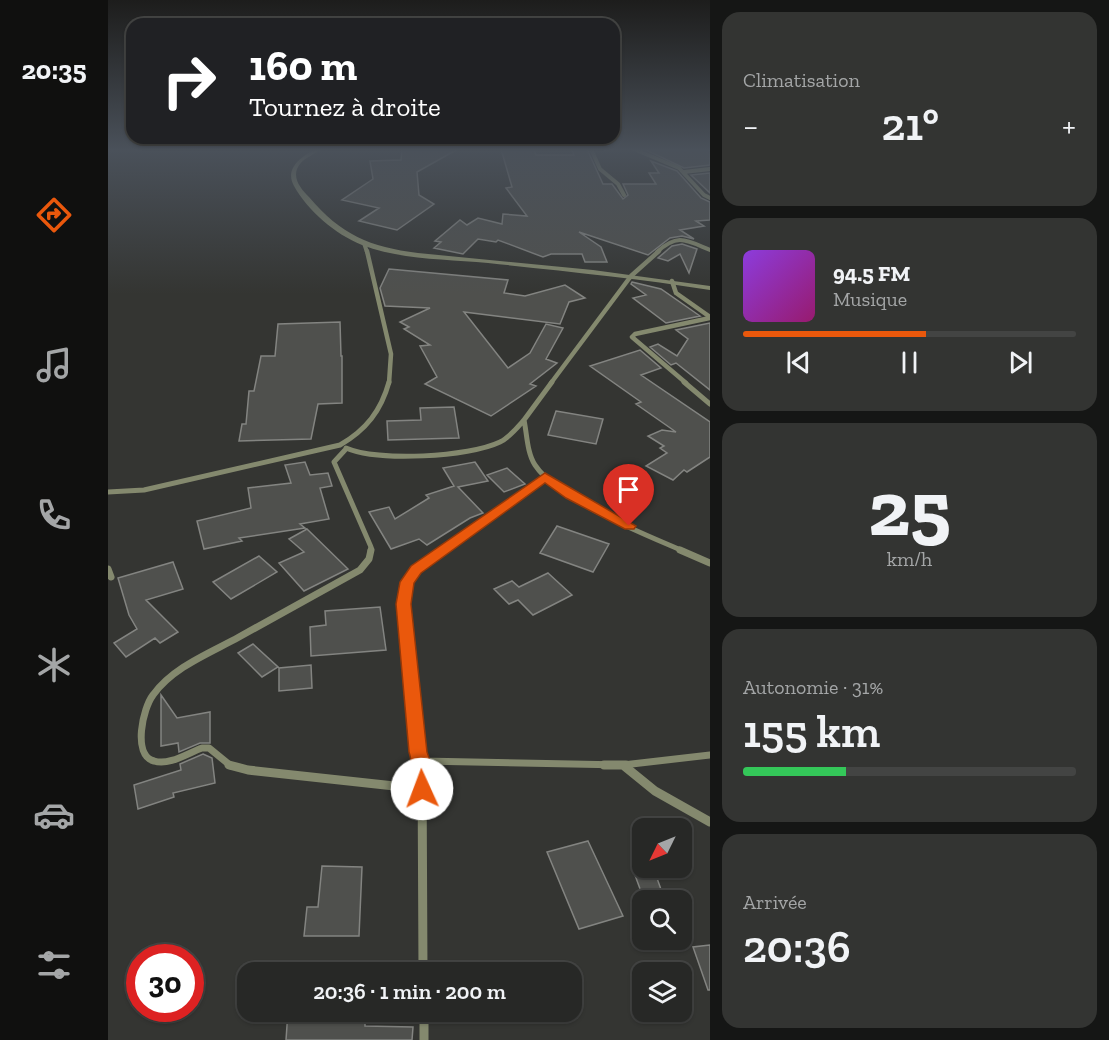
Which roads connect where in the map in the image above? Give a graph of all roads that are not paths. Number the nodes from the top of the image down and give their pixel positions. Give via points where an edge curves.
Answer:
1 (305, 198) edge
2 (364, 243) junction
3 (710, 250) edge
4 (631, 276) junction
5 (672, 281) junction
6 (710, 288) edge
7 (710, 317) edge
8 (710, 404) edge
9 (524, 420) junction
10 (346, 446) junction
11 (545, 477) junction
12 (108, 492) edge
13 (710, 563) edge
14 (108, 569) edge
15 (111, 577) dead end
16 (710, 755) edge
17 (422, 761) junction
18 (623, 765) junction
19 (422, 789) junction
20 (710, 822) edge
21 (423, 962) edge
22 (424, 1022) edge
23 (424, 1040) edge

1 - 2 street via 332,227
2 - 4 street via 443,257
2 - 10 street via 392,369 379,411
3 - 4 street via 691,241 672,240
4 - 5 street
4 - 9 street
5 - 6 street
5 - 7 street via 676,293
7 - 8 street via 632,337
9 - 10 street via 501,442 458,453 373,455
9 - 11 street via 535,465
10 - 12 street via 144,490
10 - 19 street via 334,462 371,548 369,560 360,570 177,671 149,701 141,744 153,761 162,762 209,748 232,767
11 - 13 street via 596,510
11 - 17 street via 416,570 407,582 403,604
14 - 15 street
16 - 18 street
17 - 18 street
17 - 19 street
18 - 20 street via 655,791
19 - 21 street
22 - 23 street

